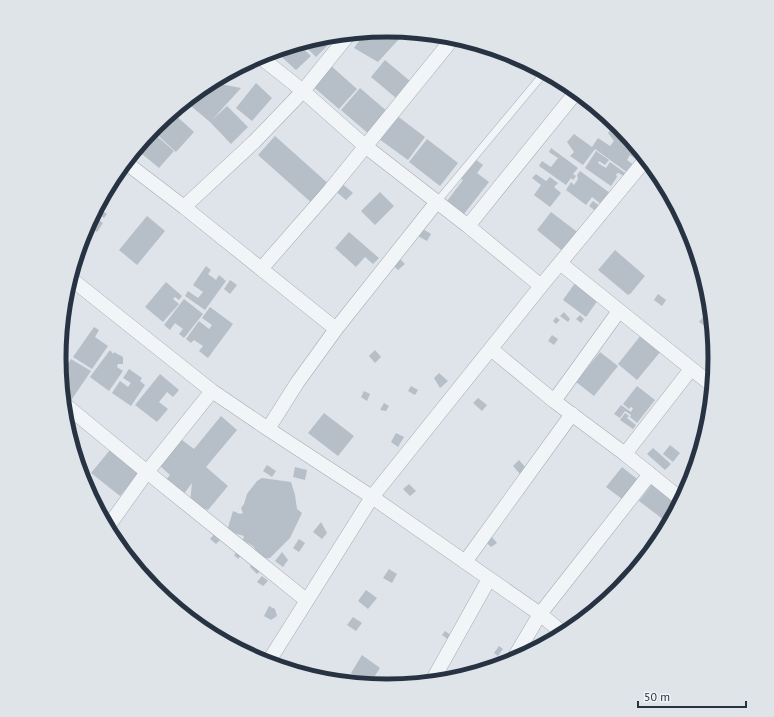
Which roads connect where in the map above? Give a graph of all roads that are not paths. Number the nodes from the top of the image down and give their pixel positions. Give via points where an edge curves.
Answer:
1 (344, 40) edge
2 (449, 43) edge
3 (265, 61) edge
4 (541, 76) edge
5 (303, 91) junction
6 (573, 96) edge
7 (365, 146) junction
8 (642, 163) edge
9 (130, 166) edge
10 (436, 203) junction
11 (184, 207) junction
12 (468, 226) junction
13 (560, 263) junction
14 (261, 269) junction
15 (75, 282) edge
16 (542, 286) junction
17 (619, 311) junction
18 (336, 329) junction
19 (491, 349) junction
20 (691, 369) junction
21 (708, 382) edge
22 (212, 391) junction
23 (554, 401) junction
24 (70, 408) edge
25 (572, 414) junction
26 (268, 429) junction
27 (626, 454) junction
28 (147, 472) junction
29 (650, 474) junction
30 (677, 496) edge
31 (372, 497) junction
32 (111, 522) edge
33 (465, 562) junction
34 (489, 579) junction
35 (306, 600) junction
36 (540, 614) junction
37 (559, 630) edge
38 (517, 653) edge
39 (270, 658) edge
40 (435, 676) edge

1 - 5 street
2 - 7 street
3 - 5 street
4 - 10 lane
5 - 7 street
5 - 11 street via 254,142
6 - 12 street
7 - 10 street
7 - 14 street
8 - 13 street
9 - 11 street
10 - 12 street
10 - 18 street
11 - 14 street
12 - 16 street
13 - 16 street
13 - 17 street
14 - 18 street
15 - 22 street
16 - 19 street
17 - 20 street
17 - 23 street
18 - 26 street
19 - 23 street
19 - 31 street
20 - 21 street
20 - 27 street
22 - 26 street
22 - 28 street
23 - 25 street
24 - 28 street
25 - 27 street
25 - 33 street
26 - 31 street
27 - 29 street
28 - 32 street
28 - 35 street
29 - 30 street
29 - 36 street
31 - 33 street
31 - 35 street
33 - 34 street
34 - 36 street
34 - 40 street
35 - 39 street
36 - 37 street
36 - 38 street

